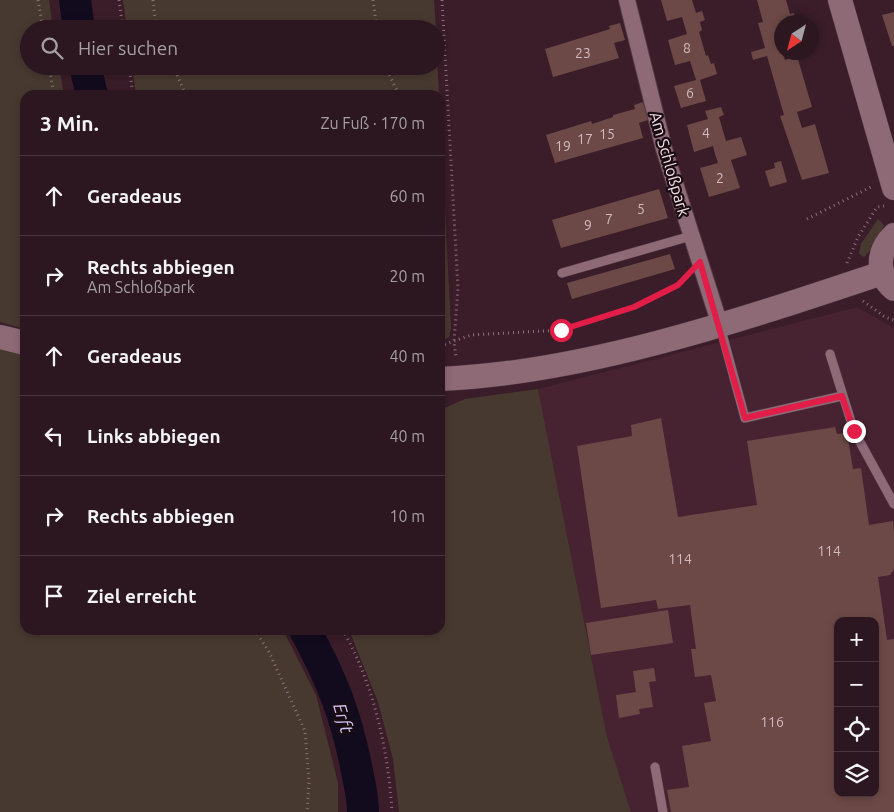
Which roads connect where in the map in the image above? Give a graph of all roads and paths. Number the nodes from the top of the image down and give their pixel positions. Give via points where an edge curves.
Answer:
1 (38, 0) edge
2 (119, 0) edge
3 (153, 0) edge
4 (373, 0) edge
5 (442, 0) edge
6 (627, 0) edge
7 (840, 0) edge
8 (41, 20) edge
9 (122, 20) edge
10 (155, 20) edge
11 (376, 20) edge
12 (443, 20) edge
13 (445, 54) edge
14 (51, 75) edge
15 (130, 75) edge
16 (176, 75) edge
17 (390, 75) edge
18 (53, 90) edge
19 (132, 90) edge
20 (184, 90) edge
21 (397, 90) edge
22 (884, 193) edge
23 (807, 219) dead end
24 (691, 236) junction
25 (894, 236) edge
26 (700, 262) junction
27 (562, 273) dead end
28 (888, 281) edge
29 (852, 283) junction
30 (894, 320) edge
31 (720, 325) junction
32 (0, 336) edge
33 (20, 342) edge
34 (454, 342) junction
35 (445, 345) edge
36 (830, 354) dead end
37 (445, 378) edge
38 (842, 396) junction
39 (894, 504) edge
40 (258, 635) edge
41 (345, 635) edge
42 (656, 768) dead end
43 (307, 812) edge
44 (392, 812) edge
45 (663, 812) edge

1 - 8 path
2 - 9 path
3 - 10 path
4 - 11 path
5 - 12 path
6 - 24 street, Am Schloßpark via 664,149
7 - 22 main road
13 - 34 path via 458,288
14 - 18 path
15 - 19 path
16 - 20 path
17 - 21 path
22 - 23 path
22 - 29 path via 847,263
24 - 26 street, Am Schloßpark
24 - 27 lane
25 - 28 main road via 882,252
26 - 31 street, Am Schloßpark
26 - 34 path via 678,285 634,307 561,330 471,335
28 - 29 main road
29 - 30 path via 862,300
29 - 31 main road
31 - 37 main road via 536,368
31 - 38 lane via 745,418
32 - 33 main road
34 - 35 path
36 - 38 lane
38 - 39 lane via 854,431
40 - 43 path via 305,731 309,782
41 - 44 path via 374,702
42 - 45 lane

